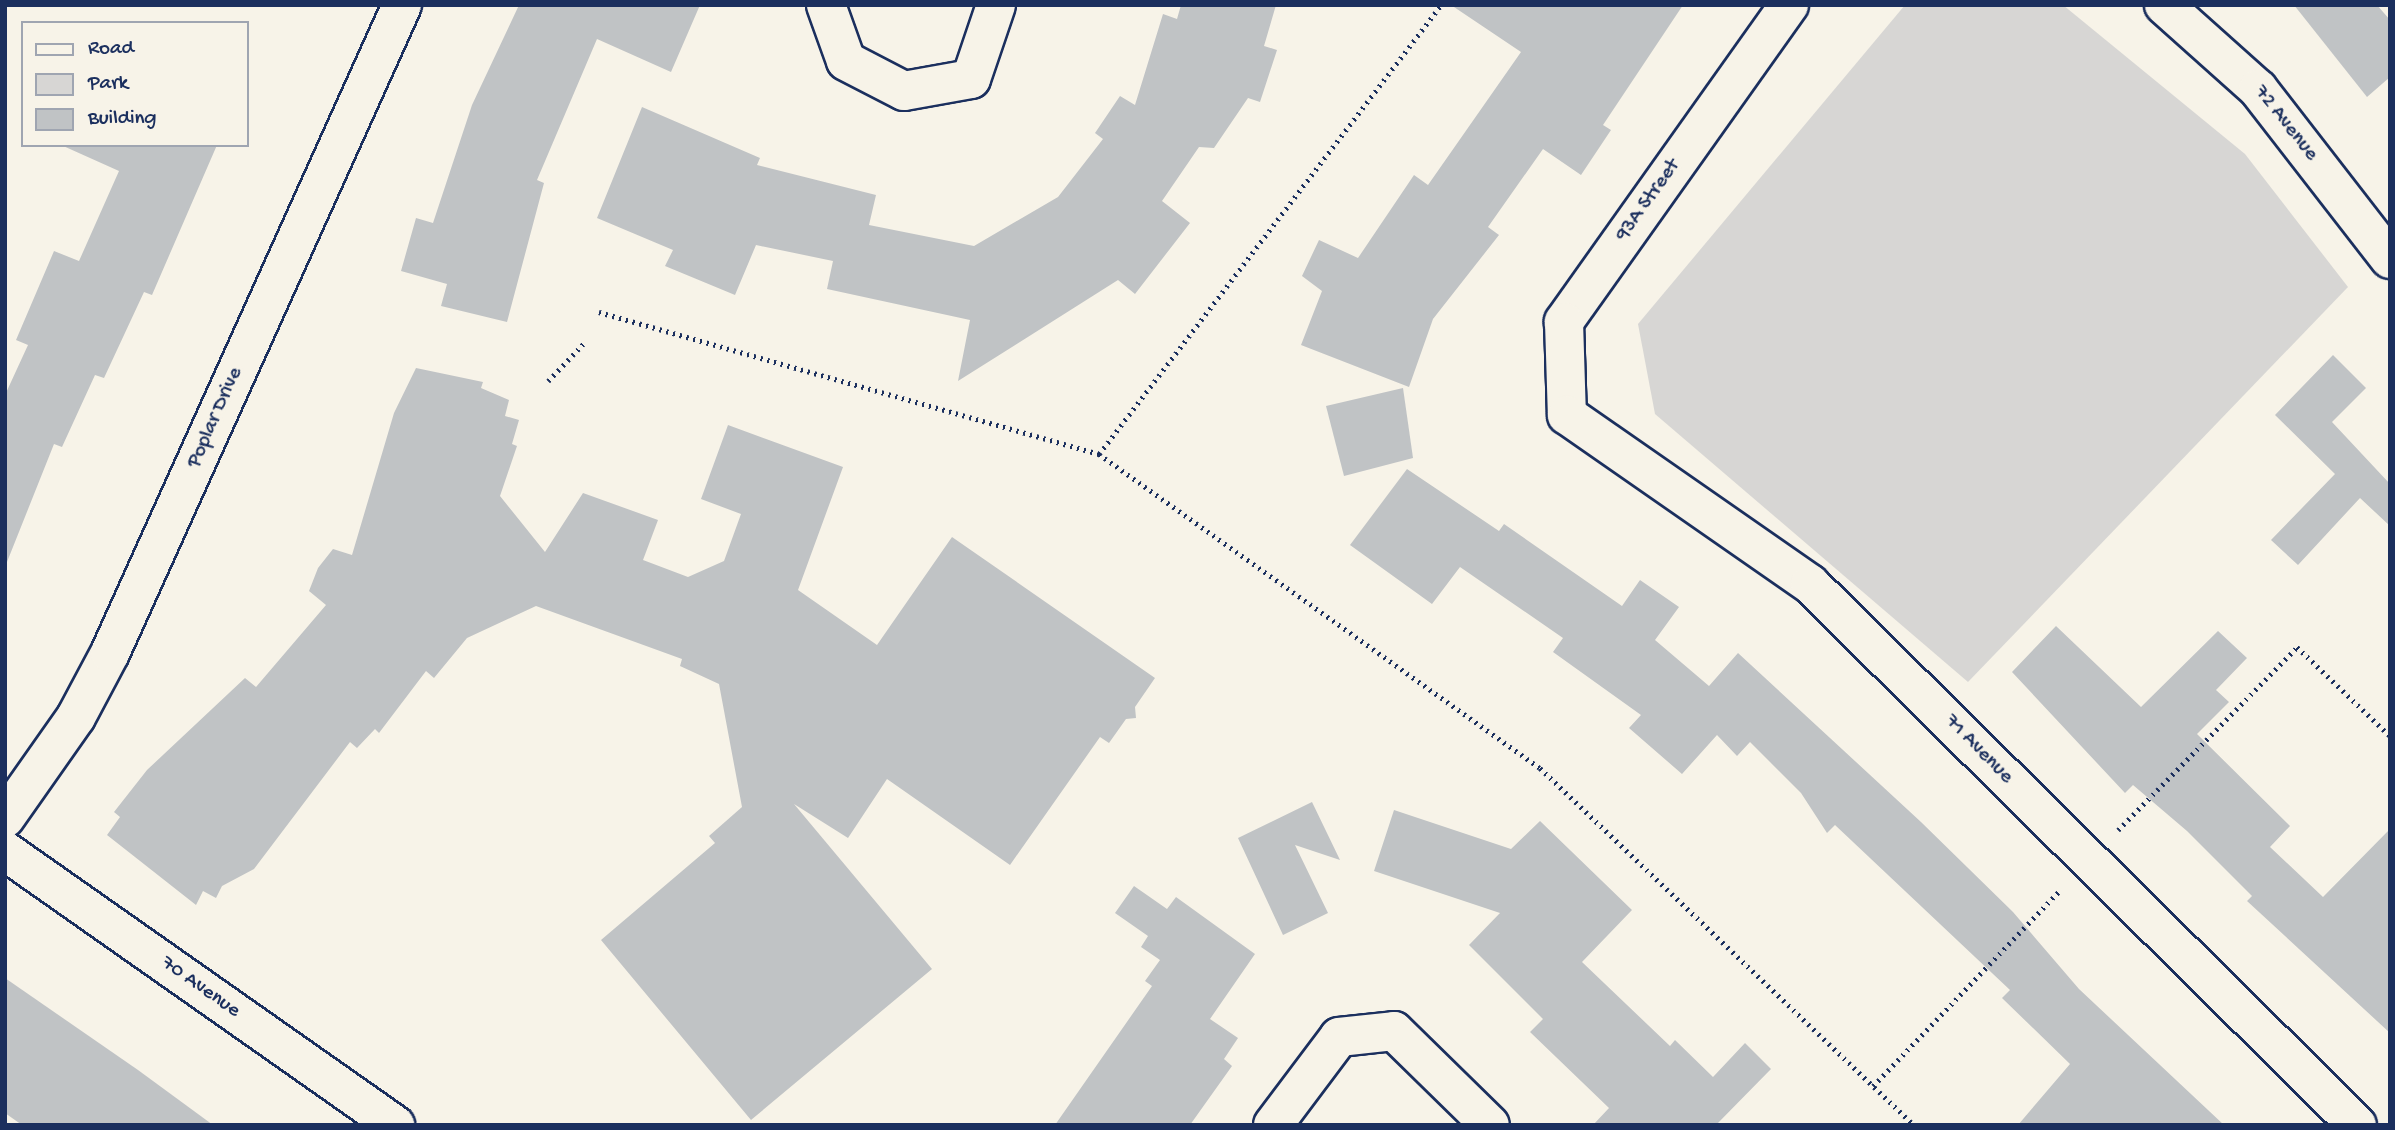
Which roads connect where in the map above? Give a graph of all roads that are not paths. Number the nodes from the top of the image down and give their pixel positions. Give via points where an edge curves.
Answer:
1 (402, 5) edge
2 (826, 5) edge
3 (996, 5) edge
4 (1789, 5) edge
5 (2164, 5) edge
6 (2390, 259) edge
7 (1567, 415) joint
8 (5, 818) edge
9 (5, 851) edge
10 (395, 1125) edge
11 (1273, 1125) edge
12 (1490, 1125) edge
13 (2357, 1125) edge

1 - 8 street, Poplar Drive via 110,653 76,716
2 - 3 street via 846,61 904,91 971,79
4 - 7 street, 93A Street via 1564,322
5 - 6 street, 72 Avenue via 2258,89
7 - 13 street, 71 Avenue via 1811,584
9 - 10 street, 70 Avenue
11 - 12 street via 1339,1037 1394,1031

